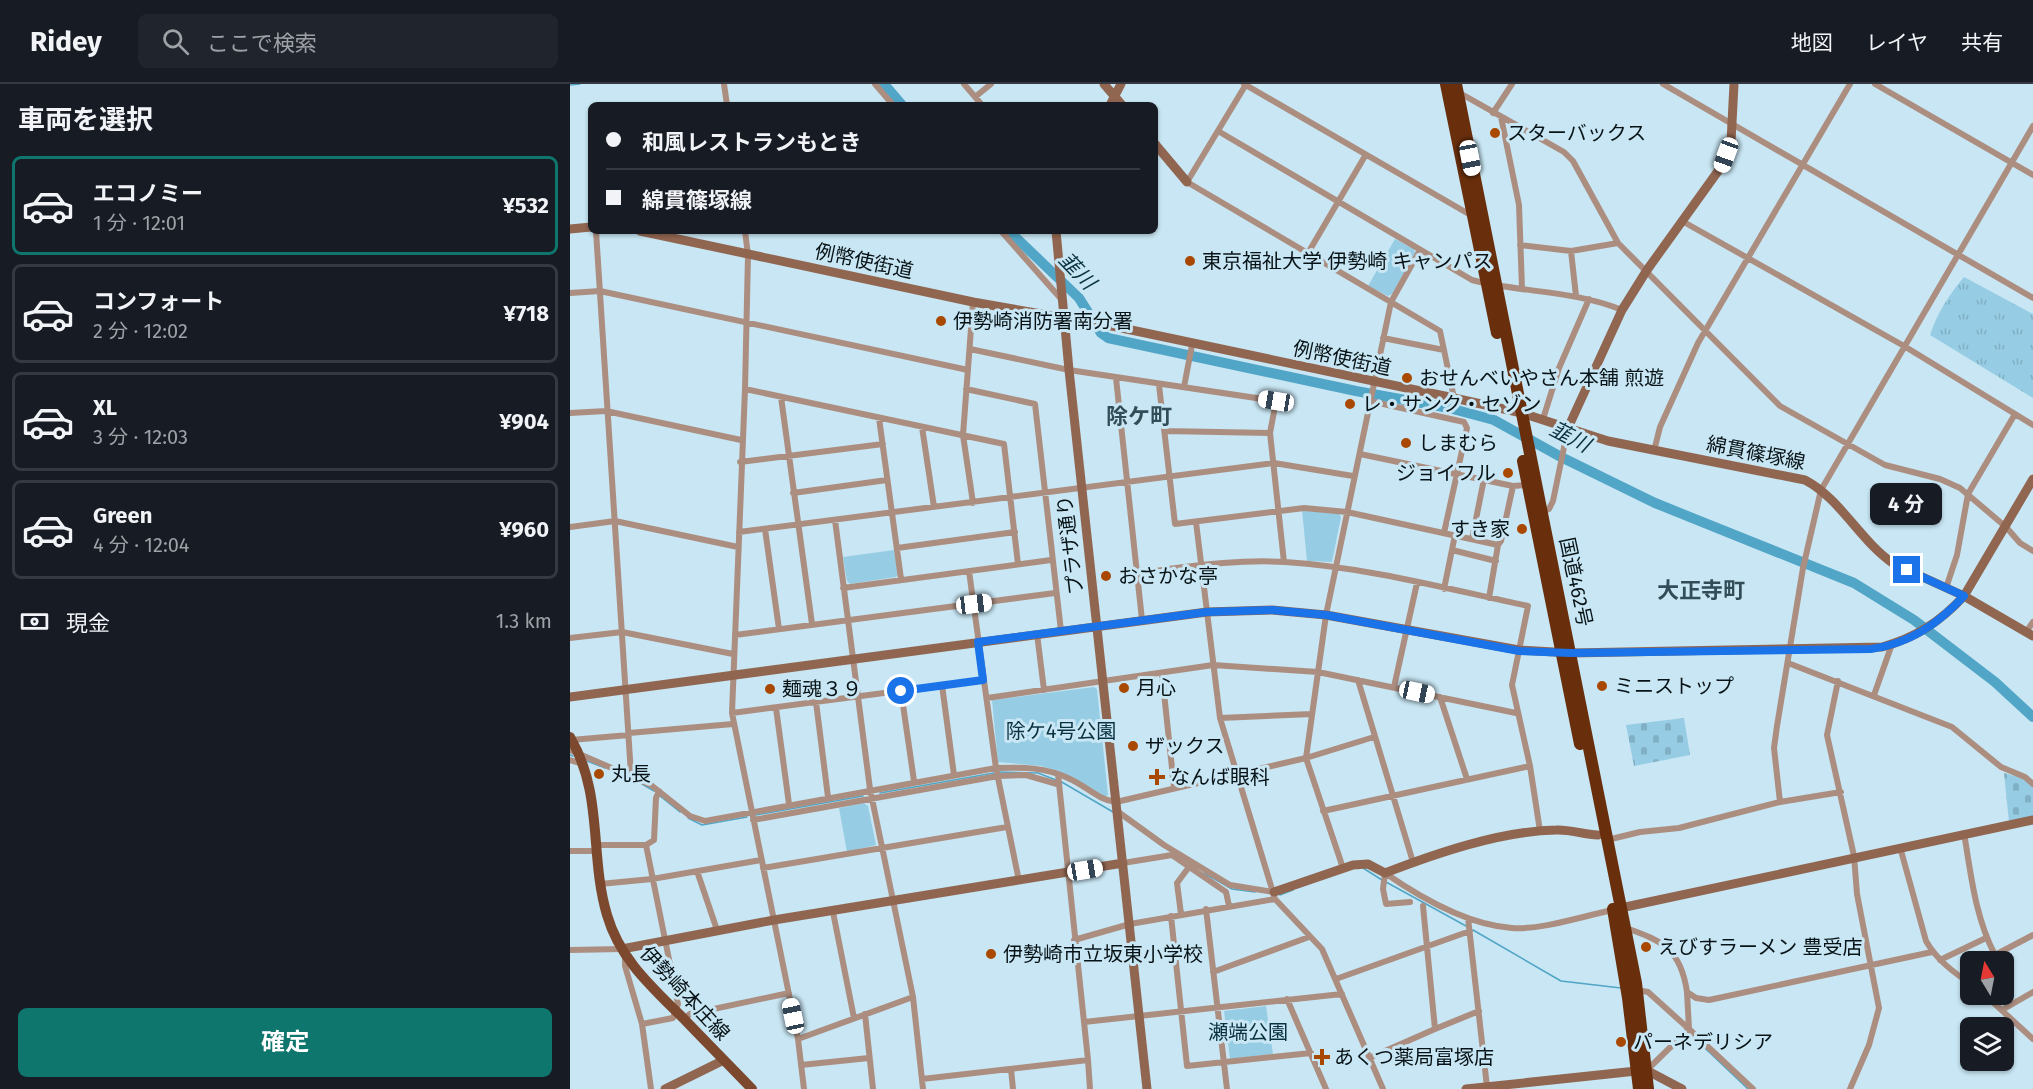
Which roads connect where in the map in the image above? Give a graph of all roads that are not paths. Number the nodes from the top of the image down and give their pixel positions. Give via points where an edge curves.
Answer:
1 (724, 84) edge
2 (875, 84) edge
3 (964, 84) edge
4 (991, 84) edge
5 (1104, 84) edge
6 (1120, 84) edge
7 (1512, 84) edge
8 (1663, 84) edge
9 (1679, 84) edge
10 (1734, 84) edge
11 (1850, 84) edge
12 (1875, 84) edge
13 (1244, 85) edge
14 (1450, 86) edge
15 (1675, 91) junction
16 (975, 97) junction
17 (1112, 101) edge
18 (727, 102) edge
19 (890, 102) edge
20 (979, 102) edge
21 (1493, 113) junction
22 (1500, 117) junction
23 (1732, 124) junction
24 (2033, 126) edge
25 (1218, 131) junction
26 (1158, 148) edge
27 (1365, 156) junction
28 (1802, 163) junction
29 (2012, 163) junction
30 (2033, 176) edge
31 (1187, 182) junction
32 (1338, 202) junction
33 (1474, 217) junction
34 (1682, 221) junction
35 (588, 227) edge
36 (570, 229) edge
37 (596, 234) edge
38 (654, 234) edge
39 (745, 234) edge
40 (1004, 234) edge
41 (1056, 234) edge
42 (1618, 243) junction
43 (1520, 245) junction
44 (1420, 250) junction
45 (1571, 251) junction
46 (1308, 253) junction
47 (1958, 254) junction
48 (748, 255) junction
49 (1749, 260) junction
50 (1647, 270) junction
51 (1491, 285) junction
52 (1522, 288) junction
53 (600, 291) junction
54 (570, 293) edge
55 (1576, 296) junction
56 (2033, 298) edge
57 (1589, 299) junction
58 (1062, 300) junction
59 (973, 302) junction
60 (1391, 302) junction
61 (1622, 310) junction
62 (1064, 319) junction
63 (746, 321) junction
64 (1705, 332) junction
65 (1383, 338) junction
66 (1192, 345) junction
67 (1904, 346) junction
68 (970, 350) junction
69 (1444, 350) junction
70 (968, 370) junction
71 (1069, 370) junction
72 (1116, 378) junction
73 (1374, 383) junction
74 (1159, 385) junction
75 (1184, 387) junction
76 (745, 389) junction
77 (966, 389) junction
78 (781, 397) junction
79 (1454, 398) junction
80 (1370, 401) junction
81 (606, 411) junction
82 (1518, 412) junction
83 (570, 413) edge
84 (2014, 414) junction
85 (879, 418) junction
86 (1543, 420) junction
87 (2033, 425) edge
88 (922, 427) junction
89 (1568, 428) junction
90 (1165, 431) junction
91 (1270, 433) junction
92 (963, 435) junction
93 (1522, 437) junction
94 (741, 440) junction
95 (883, 444) junction
96 (1848, 444) junction
97 (1654, 451) junction
98 (1360, 454) junction
99 (788, 456) junction
100 (740, 462) junction
101 (1274, 464) junction
102 (1456, 474) junction
103 (1353, 476) junction
104 (1170, 477) junction
105 (1484, 479) junction
106 (2033, 479) edge
107 (887, 480) junction
108 (1128, 482) junction
109 (1527, 485) junction
110 (1513, 486) junction
111 (1082, 488) junction
112 (1821, 490) junction
113 (794, 493) junction
114 (1043, 494) junction
115 (1968, 494) junction
116 (1010, 497) junction
117 (973, 503) junction
118 (934, 507) junction
119 (1279, 511) junction
120 (1347, 512) junction
121 (1542, 512) junction
122 (892, 513) junction
123 (835, 520) junction
124 (615, 521) junction
125 (1196, 522) junction
126 (798, 524) junction
127 (570, 527) edge
128 (2006, 527) junction
129 (765, 529) junction
130 (739, 532) junction
131 (1015, 532) junction
132 (1444, 533) junction
133 (1455, 535) junction
134 (1472, 539) junction
135 (1498, 545) junction
136 (738, 547) junction
137 (897, 548) junction
138 (1452, 550) junction
139 (2033, 551) edge
140 (1051, 560) junction
141 (1496, 561) junction
142 (1284, 562) junction
143 (1018, 564) junction
144 (1201, 564) junction
145 (1335, 568) junction
146 (969, 571) junction
147 (1138, 573) junction
148 (901, 579) junction
149 (1417, 583) junction
150 (843, 588) junction
151 (1946, 588) junction
152 (1444, 589) junction
153 (1055, 593) junction
154 (1964, 596) junction
155 (1489, 598) junction
156 (974, 604) junction
157 (1207, 612) junction
158 (1326, 615) junction
159 (1142, 620) junction
160 (847, 621) junction
161 (2033, 622) edge
162 (812, 624) junction
163 (1098, 626) junction
164 (779, 629) junction
165 (1406, 630) junction
166 (1060, 631) junction
167 (622, 632) junction
168 (1037, 634) junction
169 (2030, 634) edge
170 (735, 635) junction
171 (570, 638) edge
172 (978, 642) junction
173 (1892, 644) junction
174 (1519, 651) junction
175 (1791, 651) junction
176 (1566, 652) junction
177 (734, 654) junction
178 (853, 658) junction
179 (1788, 663) junction
180 (1213, 665) junction
181 (1318, 672) junction
182 (1162, 674) junction
183 (733, 675) junction
184 (983, 680) junction
185 (1358, 680) junction
186 (1838, 681) junction
187 (1103, 682) junction
188 (942, 685) junction
189 (1394, 687) junction
190 (625, 689) junction
191 (1044, 690) junction
192 (901, 691) junction
193 (1874, 695) junction
194 (858, 696) junction
195 (570, 697) edge
196 (1440, 697) junction
197 (987, 698) junction
198 (816, 702) junction
199 (776, 708) junction
200 (732, 713) junction
201 (1516, 713) junction
202 (1312, 714) junction
203 (1220, 718) junction
204 (733, 724) junction
205 (629, 734) junction
206 (1374, 737) junction
207 (574, 751) edge
208 (1306, 758) junction
209 (1530, 766) junction
210 (996, 768) junction
211 (954, 774) junction
212 (1058, 774) junction
213 (1236, 774) junction
214 (631, 775) junction
215 (998, 776) junction
216 (1467, 779) junction
217 (914, 782) junction
218 (1058, 784) junction
219 (2033, 784) edge
220 (1174, 788) junction
221 (870, 789) junction
222 (659, 791) junction
223 (1841, 792) junction
224 (828, 797) junction
225 (1392, 797) junction
226 (872, 799) junction
227 (1780, 802) junction
228 (789, 804) junction
229 (1117, 806) junction
230 (751, 811) junction
231 (1323, 811) junction
232 (753, 820) junction
233 (2033, 820) edge
234 (1007, 827) junction
235 (1540, 831) junction
236 (1964, 833) junction
237 (1603, 838) junction
238 (646, 845) junction
239 (1899, 847) junction
240 (598, 848) junction
241 (882, 848) junction
242 (570, 851) edge
243 (1854, 856) junction
244 (761, 860) junction
245 (1413, 862) junction
246 (1123, 863) junction
247 (1189, 867) junction
248 (763, 868) junction
249 (1343, 868) junction
250 (697, 872) junction
251 (1067, 873) junction
252 (1385, 873) junction
253 (652, 879) junction
254 (1019, 881) junction
255 (600, 884) junction
256 (1274, 895) junction
257 (893, 902) junction
258 (1410, 902) dead end
259 (1229, 906) junction
260 (1422, 906) dead end
261 (1206, 909) junction
262 (1617, 909) junction
263 (833, 912) junction
264 (1181, 914) junction
265 (1171, 916) junction
266 (1468, 918) junction
267 (774, 920) junction
268 (1130, 924) junction
269 (1625, 928) junction
270 (717, 930) junction
271 (1470, 931) junction
272 (2033, 935) edge
273 (1309, 937) junction
274 (1986, 938) junction
275 (1074, 940) junction
276 (665, 941) junction
277 (1425, 948) junction
278 (570, 950) edge
279 (1932, 952) junction
280 (624, 953) junction
281 (1940, 960) junction
282 (1870, 966) junction
283 (1213, 972) junction
284 (1960, 975) edge
285 (1336, 979) junction
286 (1637, 990) junction
287 (1687, 992) junction
288 (2033, 992) edge
289 (789, 993) junction
290 (1342, 994) junction
291 (913, 997) junction
292 (1287, 999) junction
293 (1996, 1005) edge
294 (1218, 1008) junction
295 (2002, 1010) junction
296 (1479, 1011) junction
297 (1181, 1012) junction
298 (865, 1014) junction
299 (680, 1016) junction
300 (1139, 1016) junction
301 (854, 1018) junction
302 (1084, 1022) junction
303 (642, 1024) junction
304 (1435, 1029) junction
305 (1687, 1030) junction
306 (798, 1039) junction
307 (2033, 1039) edge
308 (1311, 1053) junction
309 (870, 1058) junction
310 (1369, 1058) junction
311 (724, 1060) junction
312 (1088, 1060) junction
313 (1224, 1064) junction
314 (801, 1065) junction
315 (1011, 1069) junction
316 (1642, 1071) junction
317 (922, 1079) junction
318 (1487, 1087) junction
319 (1507, 1087) edge
320 (651, 1089) edge
321 (665, 1089) edge
322 (752, 1089) edge
323 (804, 1089) edge
324 (873, 1089) edge
325 (922, 1089) edge
326 (1013, 1089) edge
327 (1090, 1089) edge
328 (1147, 1089) edge
329 (1227, 1089) edge
330 (1326, 1089) edge
331 (1383, 1089) edge
332 (1466, 1089) edge
333 (1639, 1089) edge
334 (1648, 1089) edge
335 (1682, 1089) edge
336 (1753, 1089) edge
337 (1850, 1089) edge

1 - 18 street
2 - 19 street
3 - 16 street
4 - 16 street
5 - 17 street
6 - 17 street
7 - 21 street
8 - 15 street
9 - 15 street
10 - 23 street
11 - 28 street
12 - 29 street
13 - 25 street
13 - 27 street
14 - 21 street
14 - 33 highway, 国道462号
14 - 51 highway, 国道462号
15 - 23 street
16 - 20 street
21 - 22 street
22 - 42 street via 1564,152 1573,161
22 - 43 street via 1519,205
23 - 28 street
23 - 34 street via 1731,142 1721,167
24 - 29 street
25 - 31 street
25 - 32 street
26 - 31 street
27 - 32 street
27 - 33 street
28 - 47 street
28 - 49 street
29 - 30 street
29 - 47 street
31 - 46 street
32 - 44 street
32 - 46 street
33 - 51 highway, 国道462号
34 - 49 street
34 - 50 street
35 - 36 street
37 - 53 street
38 - 48 street, 例幣使街道
39 - 48 street
40 - 58 street
41 - 58 street, プラザ通り
42 - 45 street
42 - 50 street
43 - 45 street
43 - 52 street
44 - 51 street via 1472,280
44 - 60 street
45 - 55 street
46 - 60 street
47 - 56 street
47 - 67 street
48 - 59 street, 例幣使街道
48 - 63 street
49 - 64 street
49 - 67 street
50 - 61 street
50 - 64 street
51 - 52 street
51 - 82 highway, 国道462号
52 - 55 street
53 - 54 street
53 - 63 street
53 - 81 street
55 - 57 street
57 - 61 street
57 - 86 street via 1559,368
58 - 62 street, プラザ通り
59 - 62 street, 例幣使街道
59 - 68 street
60 - 65 street
60 - 69 street via 1440,331
61 - 89 street
62 - 66 street, 例幣使街道
62 - 71 street, プラザ通り
63 - 70 street
63 - 76 street
64 - 96 street via 1780,406
64 - 97 street via 1660,427
65 - 69 street
65 - 73 street
66 - 73 street, 例幣使街道
66 - 75 street
67 - 84 street
67 - 96 street
68 - 70 street
68 - 71 street
69 - 79 street
70 - 77 street
71 - 72 street
71 - 111 street, プラザ通り
72 - 74 street
72 - 108 street
73 - 79 street, 例幣使街道
73 - 80 street
74 - 75 street
74 - 90 street
75 - 91 street via 1276,401
76 - 78 street
76 - 94 street
77 - 92 street
77 - 114 street via 1035,404
78 - 85 street
78 - 99 street
79 - 82 street, 例幣使街道
80 - 98 street
80 - 102 street via 1464,422 1467,428
81 - 83 street
81 - 94 street
81 - 124 street
82 - 86 street, 例幣使街道
82 - 93 highway, 国道462号
84 - 87 street
84 - 115 street
85 - 88 street
85 - 95 street
86 - 89 street, 例幣使街道
88 - 92 street
88 - 118 street
89 - 97 street, 綿貫篠塚線
89 - 121 street via 1554,501 1550,509
90 - 91 street
90 - 104 street
91 - 101 street
92 - 116 street via 1004,444
92 - 117 street
93 - 109 highway, 国道462号
93 - 121 highway, 国道462号
94 - 100 street
95 - 99 street
95 - 107 street
96 - 112 street
96 - 115 street via 1885,465 1940,479
97 - 112 street, 綿貫篠塚線 via 1805,480
98 - 102 street
98 - 103 street
99 - 100 street
99 - 113 street
100 - 130 street
101 - 103 street
101 - 104 street
101 - 119 street
102 - 105 street
102 - 132 street
103 - 120 street
104 - 108 street
104 - 125 street via 1175,524
105 - 110 street
105 - 134 street
106 - 128 street
107 - 113 street
107 - 122 street
108 - 111 street
108 - 147 street
109 - 110 street
109 - 176 highway, 国道462号
110 - 135 street
111 - 114 street
111 - 163 street, プラザ通り
112 - 151 street, 綿貫篠塚線 via 1878,553
112 - 175 street via 1803,568
113 - 126 street
114 - 116 street
114 - 140 street
115 - 128 street
115 - 151 street via 1957,555
116 - 117 street
116 - 131 street
117 - 118 street
118 - 122 street
119 - 120 street via 1304,508
119 - 125 street
119 - 142 street
120 - 132 street
120 - 145 street
121 - 176 highway, 国道462号
122 - 123 street
122 - 137 street
123 - 126 street
123 - 150 street
124 - 127 street
124 - 136 street
124 - 167 street
125 - 144 street
126 - 129 street
126 - 162 street
128 - 139 street
128 - 154 street
129 - 130 street
129 - 164 street
130 - 136 street
131 - 137 street
131 - 143 street
132 - 133 street
133 - 134 street
133 - 138 street
134 - 135 street
135 - 141 street
136 - 170 street
137 - 148 street
138 - 141 street
138 - 152 street
140 - 143 street
140 - 153 street
141 - 155 street
142 - 144 street
142 - 145 street
143 - 146 street
144 - 147 street
144 - 157 street
145 - 149 street
145 - 158 street
146 - 148 street
146 - 156 street
147 - 159 street
148 - 150 street
149 - 152 street
149 - 165 street
150 - 160 street
151 - 154 street, 綿貫篠塚線
152 - 155 street
153 - 156 street
153 - 166 street
154 - 169 street, 綿貫篠塚線
154 - 173 street via 1932,625
155 - 174 street via 1528,606
156 - 160 street
156 - 172 street
157 - 158 street via 1272,610
157 - 159 street
157 - 180 street
158 - 165 street
158 - 181 street
159 - 163 street
160 - 162 street
160 - 178 street
161 - 169 street
162 - 164 street
163 - 166 street
163 - 187 street, プラザ通り
164 - 170 street
165 - 174 street
165 - 189 street
166 - 168 street
167 - 171 street
167 - 177 street
167 - 190 street
168 - 172 street
168 - 191 street
170 - 177 street
172 - 178 street
172 - 184 street
173 - 175 street via 1855,650
173 - 193 street
174 - 176 street
174 - 201 street via 1512,685
175 - 176 street
175 - 179 street
176 - 237 highway, 国道462号
177 - 183 street
178 - 183 street
178 - 194 street
179 - 186 street
179 - 227 street via 1774,748
180 - 181 street
180 - 182 street
180 - 203 street
181 - 185 street
181 - 202 street
182 - 187 street
182 - 220 street
183 - 190 street
183 - 200 street
184 - 188 street
184 - 197 street
185 - 189 street
185 - 206 street
186 - 193 street
186 - 223 street via 1827,735
187 - 191 street
187 - 229 street, プラザ通り
188 - 192 street
188 - 211 street
189 - 196 street
190 - 195 street
190 - 205 street
191 - 197 street
192 - 194 street
192 - 217 street
193 - 219 street via 1952,727 2001,767
194 - 198 street
194 - 221 street
196 - 201 street
196 - 216 street
197 - 210 street
198 - 199 street
198 - 224 street
199 - 200 street
199 - 228 street
200 - 204 street
201 - 209 street
202 - 203 street
202 - 208 street
203 - 213 street
204 - 205 street
204 - 230 street
205 - 207 street
205 - 214 street
206 - 208 street
206 - 225 street
207 - 214 street
207 - 240 main road, 伊勢崎本庄線 via 592,798
208 - 213 street
208 - 231 street
209 - 216 street
209 - 235 street
210 - 211 street
210 - 212 street via 1033,767
210 - 215 street
211 - 217 street
212 - 218 street
212 - 229 street
213 - 220 street
213 - 256 street
214 - 222 street
215 - 218 street via 1026,776
215 - 226 street
215 - 234 street
216 - 225 street
217 - 221 street
218 - 251 street
220 - 229 street
221 - 224 street
221 - 226 street
222 - 230 street via 700,821
222 - 238 street via 656,837
223 - 227 street
223 - 243 street
224 - 228 street
225 - 231 street
225 - 245 street
226 - 232 street
226 - 241 street
227 - 237 street via 1679,828
228 - 230 street
229 - 246 street, プラザ通り
229 - 256 street via 1164,845 1230,885
230 - 232 street
231 - 249 street
232 - 244 street
233 - 236 street
234 - 241 street
234 - 254 street
235 - 237 street via 1559,829
235 - 245 street
236 - 239 street
236 - 274 street
237 - 262 highway, 国道462号
238 - 240 street
238 - 253 street
239 - 243 street
239 - 279 street
240 - 242 street
240 - 255 main road, 伊勢崎本庄線
241 - 248 street
241 - 257 street
243 - 262 street
243 - 282 street
244 - 248 street
244 - 250 street
245 - 252 street
246 - 247 street via 1172,855
246 - 251 street
246 - 268 street, プラザ通り
247 - 259 street via 1226,892
247 - 264 street via 1177,883
248 - 267 street
249 - 252 street via 1368,864
249 - 256 street
250 - 253 street
250 - 270 street
251 - 254 street
251 - 275 street
252 - 258 street via 1386,904
252 - 266 street
253 - 255 street
253 - 276 street
254 - 257 street
255 - 280 main road, 伊勢崎本庄線 via 610,925
256 - 259 street
256 - 273 street
257 - 263 street
257 - 291 street
259 - 261 street
260 - 277 street
261 - 264 street
261 - 283 street
262 - 266 street via 1514,928
262 - 269 highway, 国道462号
262 - 316 highway, 国道462号
263 - 267 street
263 - 301 street
264 - 265 street
265 - 268 street
265 - 297 street
266 - 271 street
267 - 270 street
267 - 289 street
268 - 275 street
268 - 300 street, プラザ通り
269 - 286 highway, 国道462号
269 - 287 street via 1669,949 1684,972
270 - 276 street
271 - 277 street
271 - 296 street
272 - 274 street via 1995,955
273 - 283 street
273 - 285 street via 1322,949
274 - 281 street
275 - 302 street
276 - 280 street
276 - 299 street
277 - 285 street
277 - 304 street
278 - 280 street
279 - 281 street
279 - 282 street
280 - 299 main road, 伊勢崎本庄線 via 639,975
280 - 303 street
281 - 284 street
282 - 287 street via 1709,1000
282 - 337 street via 1879,1008 1869,1045
283 - 294 street
285 - 290 street
286 - 305 street via 1648,992
286 - 316 highway, 国道462号
287 - 305 street
288 - 295 street
289 - 299 street
289 - 306 street
290 - 292 street
290 - 310 street
291 - 298 street
291 - 317 street
292 - 294 street
292 - 308 street
293 - 295 street
294 - 297 street
294 - 313 street
295 - 307 street
296 - 304 street
296 - 318 street
297 - 300 street
297 - 313 street via 1187,1066
298 - 301 street
298 - 309 street
299 - 303 street
299 - 311 main road, 伊勢崎本庄線
300 - 302 street
300 - 328 street, プラザ通り
301 - 306 street
302 - 312 street
303 - 320 street
304 - 310 street
305 - 316 street
305 - 336 street
306 - 314 street
308 - 313 street
308 - 330 street
309 - 314 street
309 - 324 street
310 - 331 street
311 - 321 street
311 - 322 main road, 伊勢崎本庄線
312 - 315 street
312 - 327 street
313 - 329 street
314 - 323 street
315 - 317 street
315 - 326 street
316 - 319 street
316 - 333 highway, 国道462号
316 - 334 highway, 国道462号
316 - 335 street
317 - 325 street
318 - 319 street
318 - 332 street

